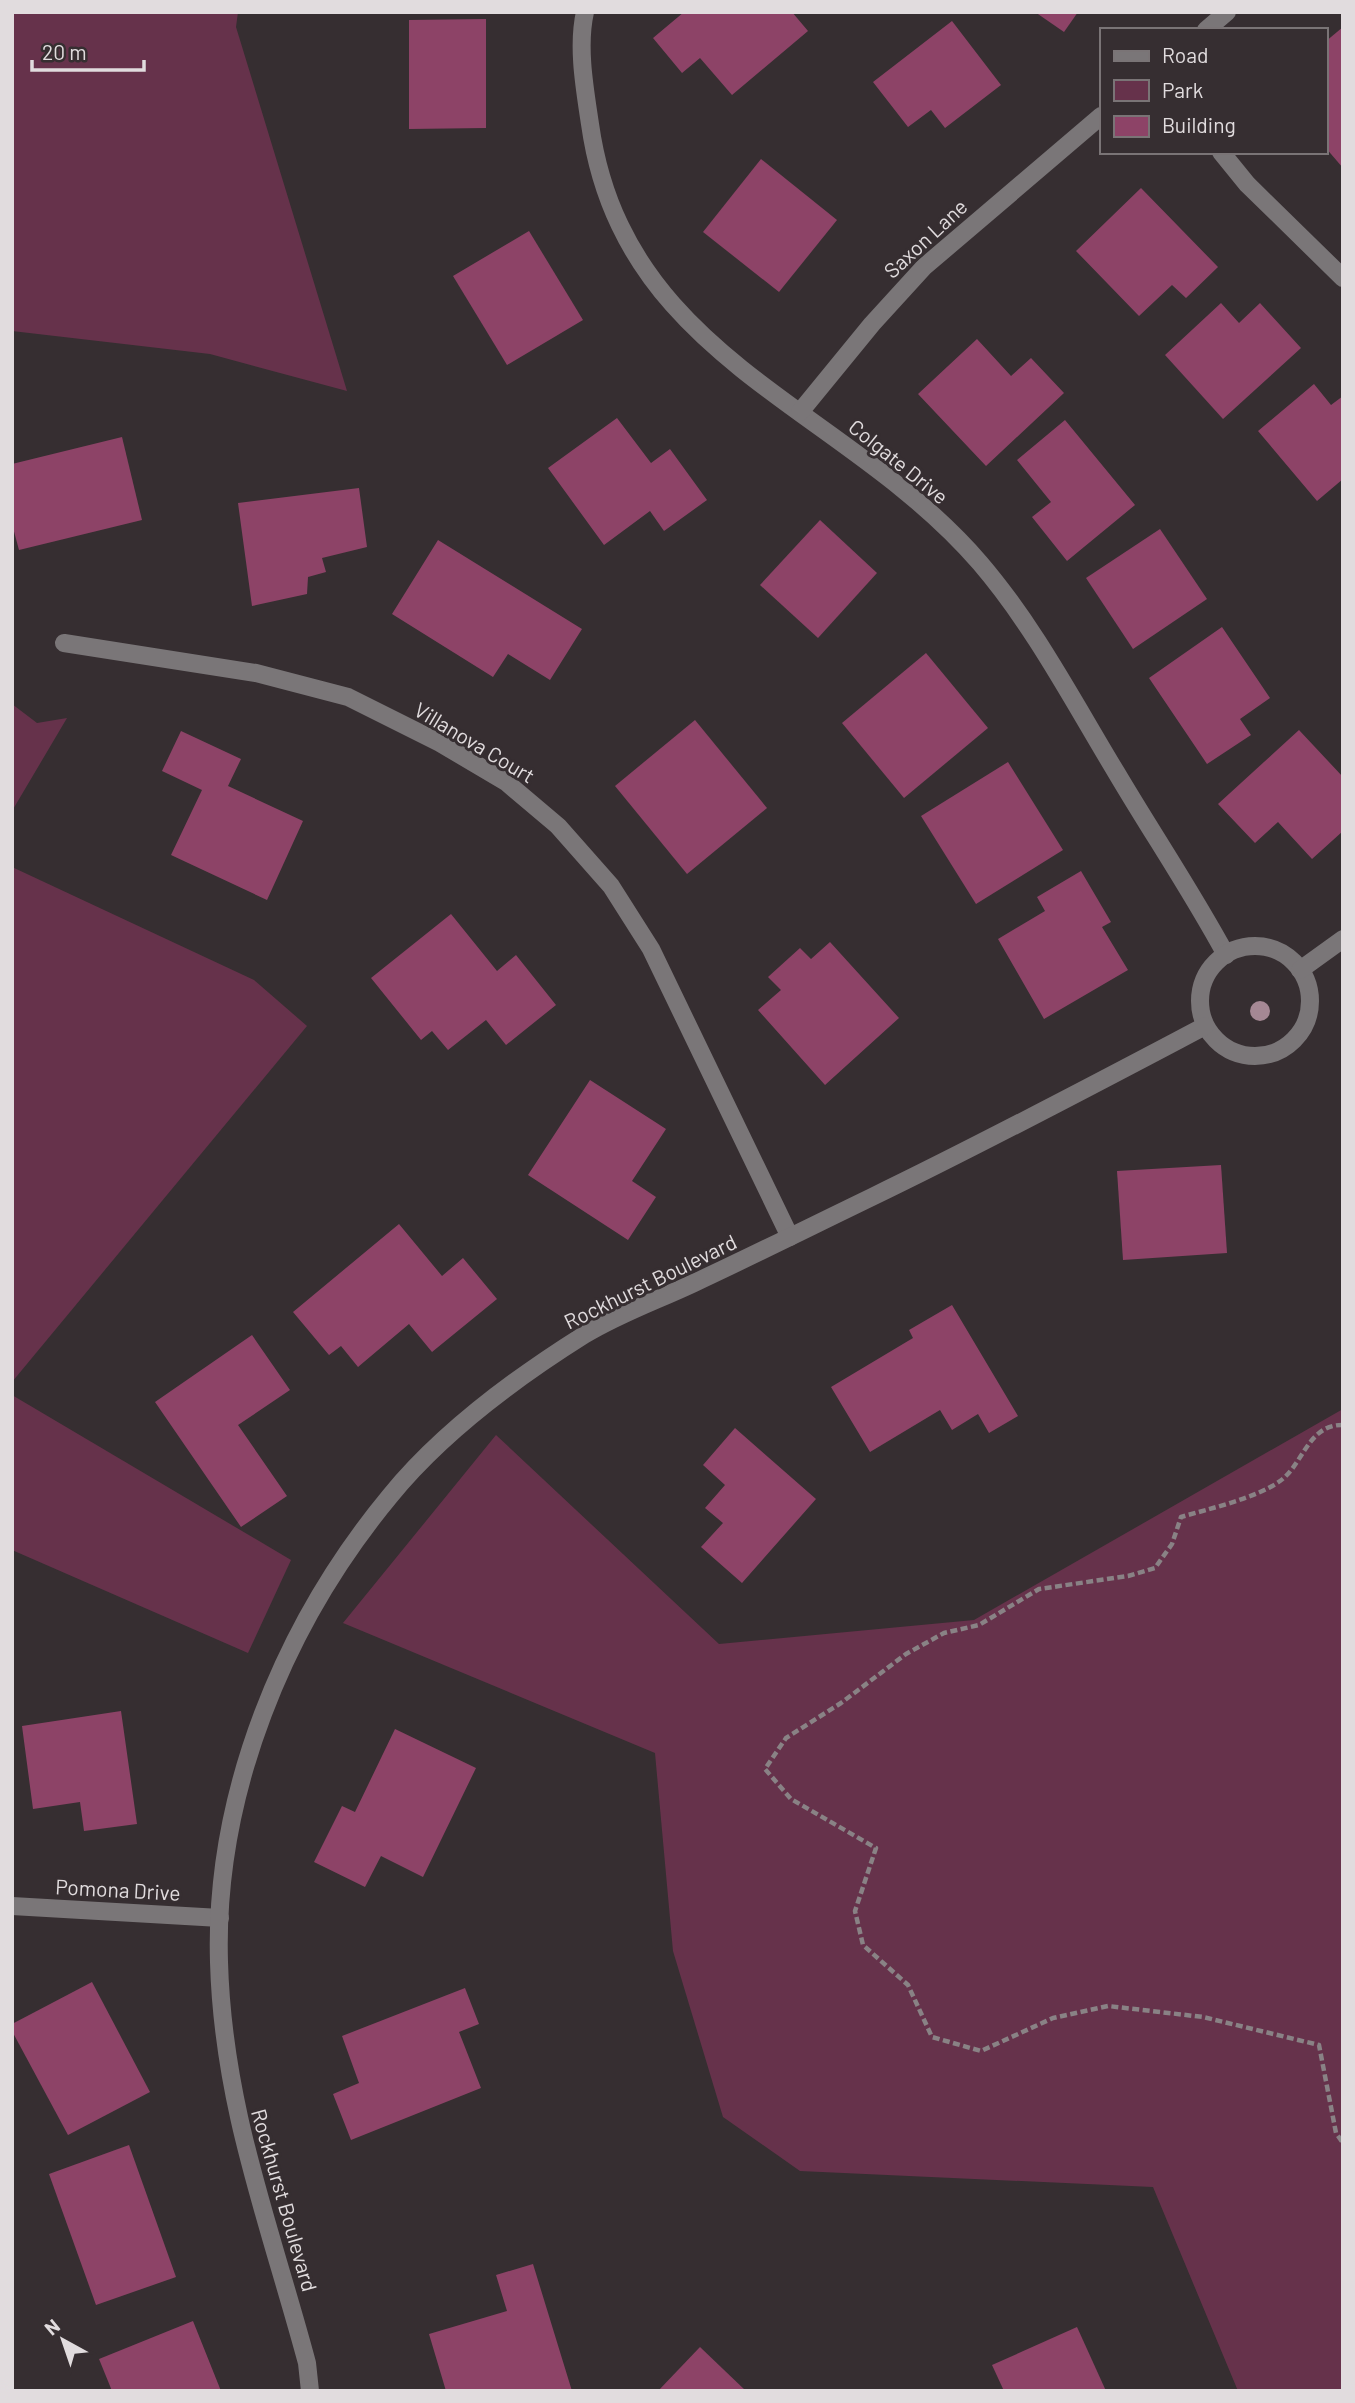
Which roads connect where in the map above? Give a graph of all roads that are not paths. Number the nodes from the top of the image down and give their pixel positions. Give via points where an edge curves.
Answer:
1 (585, 12) edge
2 (1227, 12) edge
3 (1208, 28) edge
4 (1100, 117) edge
5 (1223, 154) edge
6 (1343, 278) edge
7 (800, 412) junction
8 (64, 643) dead end
9 (1343, 939) edge
10 (1226, 955) junction
11 (1300, 970) junction
12 (1205, 1026) junction
13 (790, 1237) junction
14 (12, 1906) edge
15 (220, 1919) junction
16 (310, 2391) edge

1 - 7 street, Colgate Drive via 584,88 596,166 621,232 657,289 706,342
2 - 3 street
4 - 7 street, Saxon Lane via 924,267
5 - 6 street
7 - 10 street, Colgate Drive via 904,491 980,564 1047,655
8 - 13 street, Villanova Court via 256,673 348,697 506,782 585,856 611,886 651,949
9 - 11 street
10 - 11 street via 1241,948 1274,950
10 - 12 street via 1213,965 1200,995
11 - 12 street via 1310,1004 1306,1021 1283,1049 1248,1056 1231,1051
12 - 13 street, Rockhurst Boulevard
13 - 15 street, Rockhurst Boulevard via 589,1332 471,1418 390,1495 345,1555 305,1621 264,1713 225,1845
14 - 15 street, Pomona Drive
15 - 16 street, Rockhurst Boulevard via 218,1959 233,2102 307,2363

